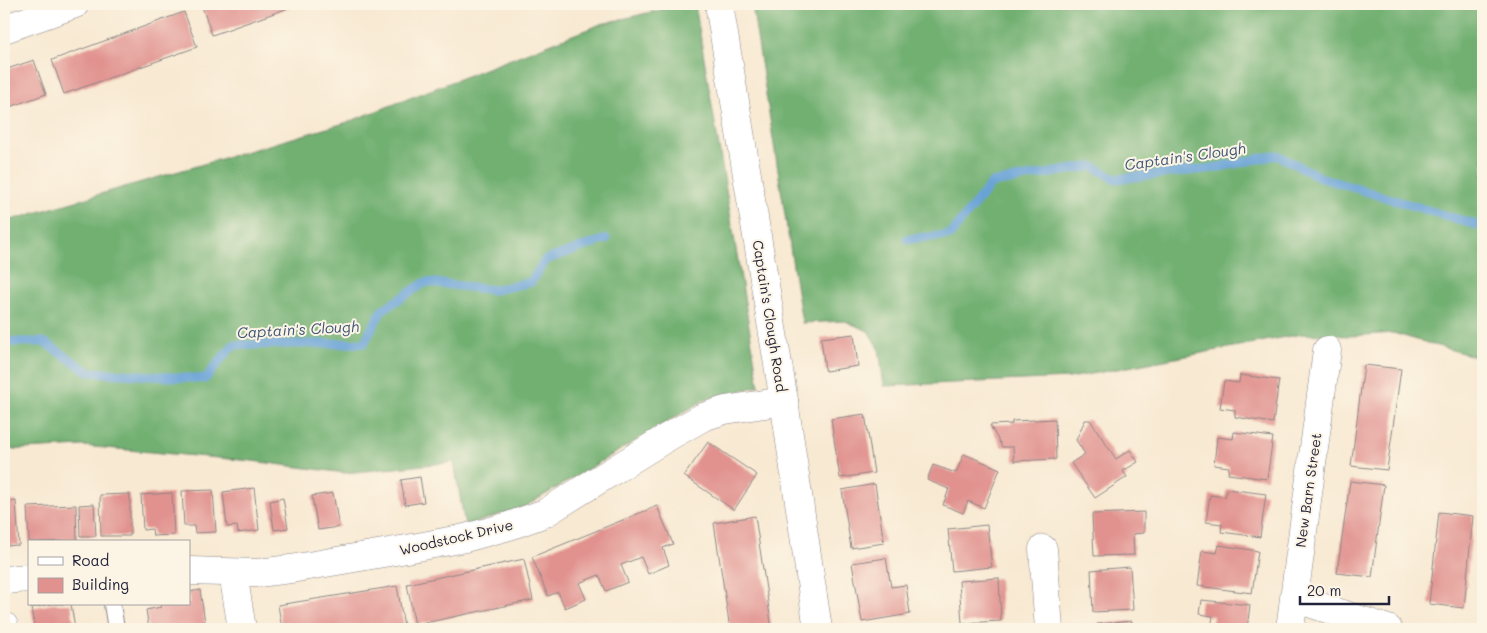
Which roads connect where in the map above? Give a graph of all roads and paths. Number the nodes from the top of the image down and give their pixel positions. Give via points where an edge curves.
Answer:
1 (75, 4) edge
2 (719, 4) edge
3 (4, 29) edge
4 (1327, 350) dead end
5 (784, 400) junction
6 (1043, 549) dead end
7 (190, 571) edge
8 (233, 573) junction
9 (28, 578) edge
10 (4, 580) edge
11 (1294, 598) junction
12 (112, 606) edge
13 (4, 626) edge
14 (4, 629) edge
15 (116, 629) edge
16 (242, 629) edge
17 (818, 629) edge
18 (1049, 629) edge
19 (1290, 629) edge
20 (1388, 629) edge

1 - 3 street
2 - 5 street, Captain's Clough Road
4 - 11 street, New Barn Street
5 - 8 street, Woodstock Drive via 703,417 545,513 509,526 398,551 291,569
5 - 17 street, Captain's Clough Road
6 - 18 street
7 - 8 street, Woodstock Drive
8 - 16 street
9 - 10 street
11 - 19 street, New Barn Street
11 - 20 street
12 - 15 lane
13 - 14 street

